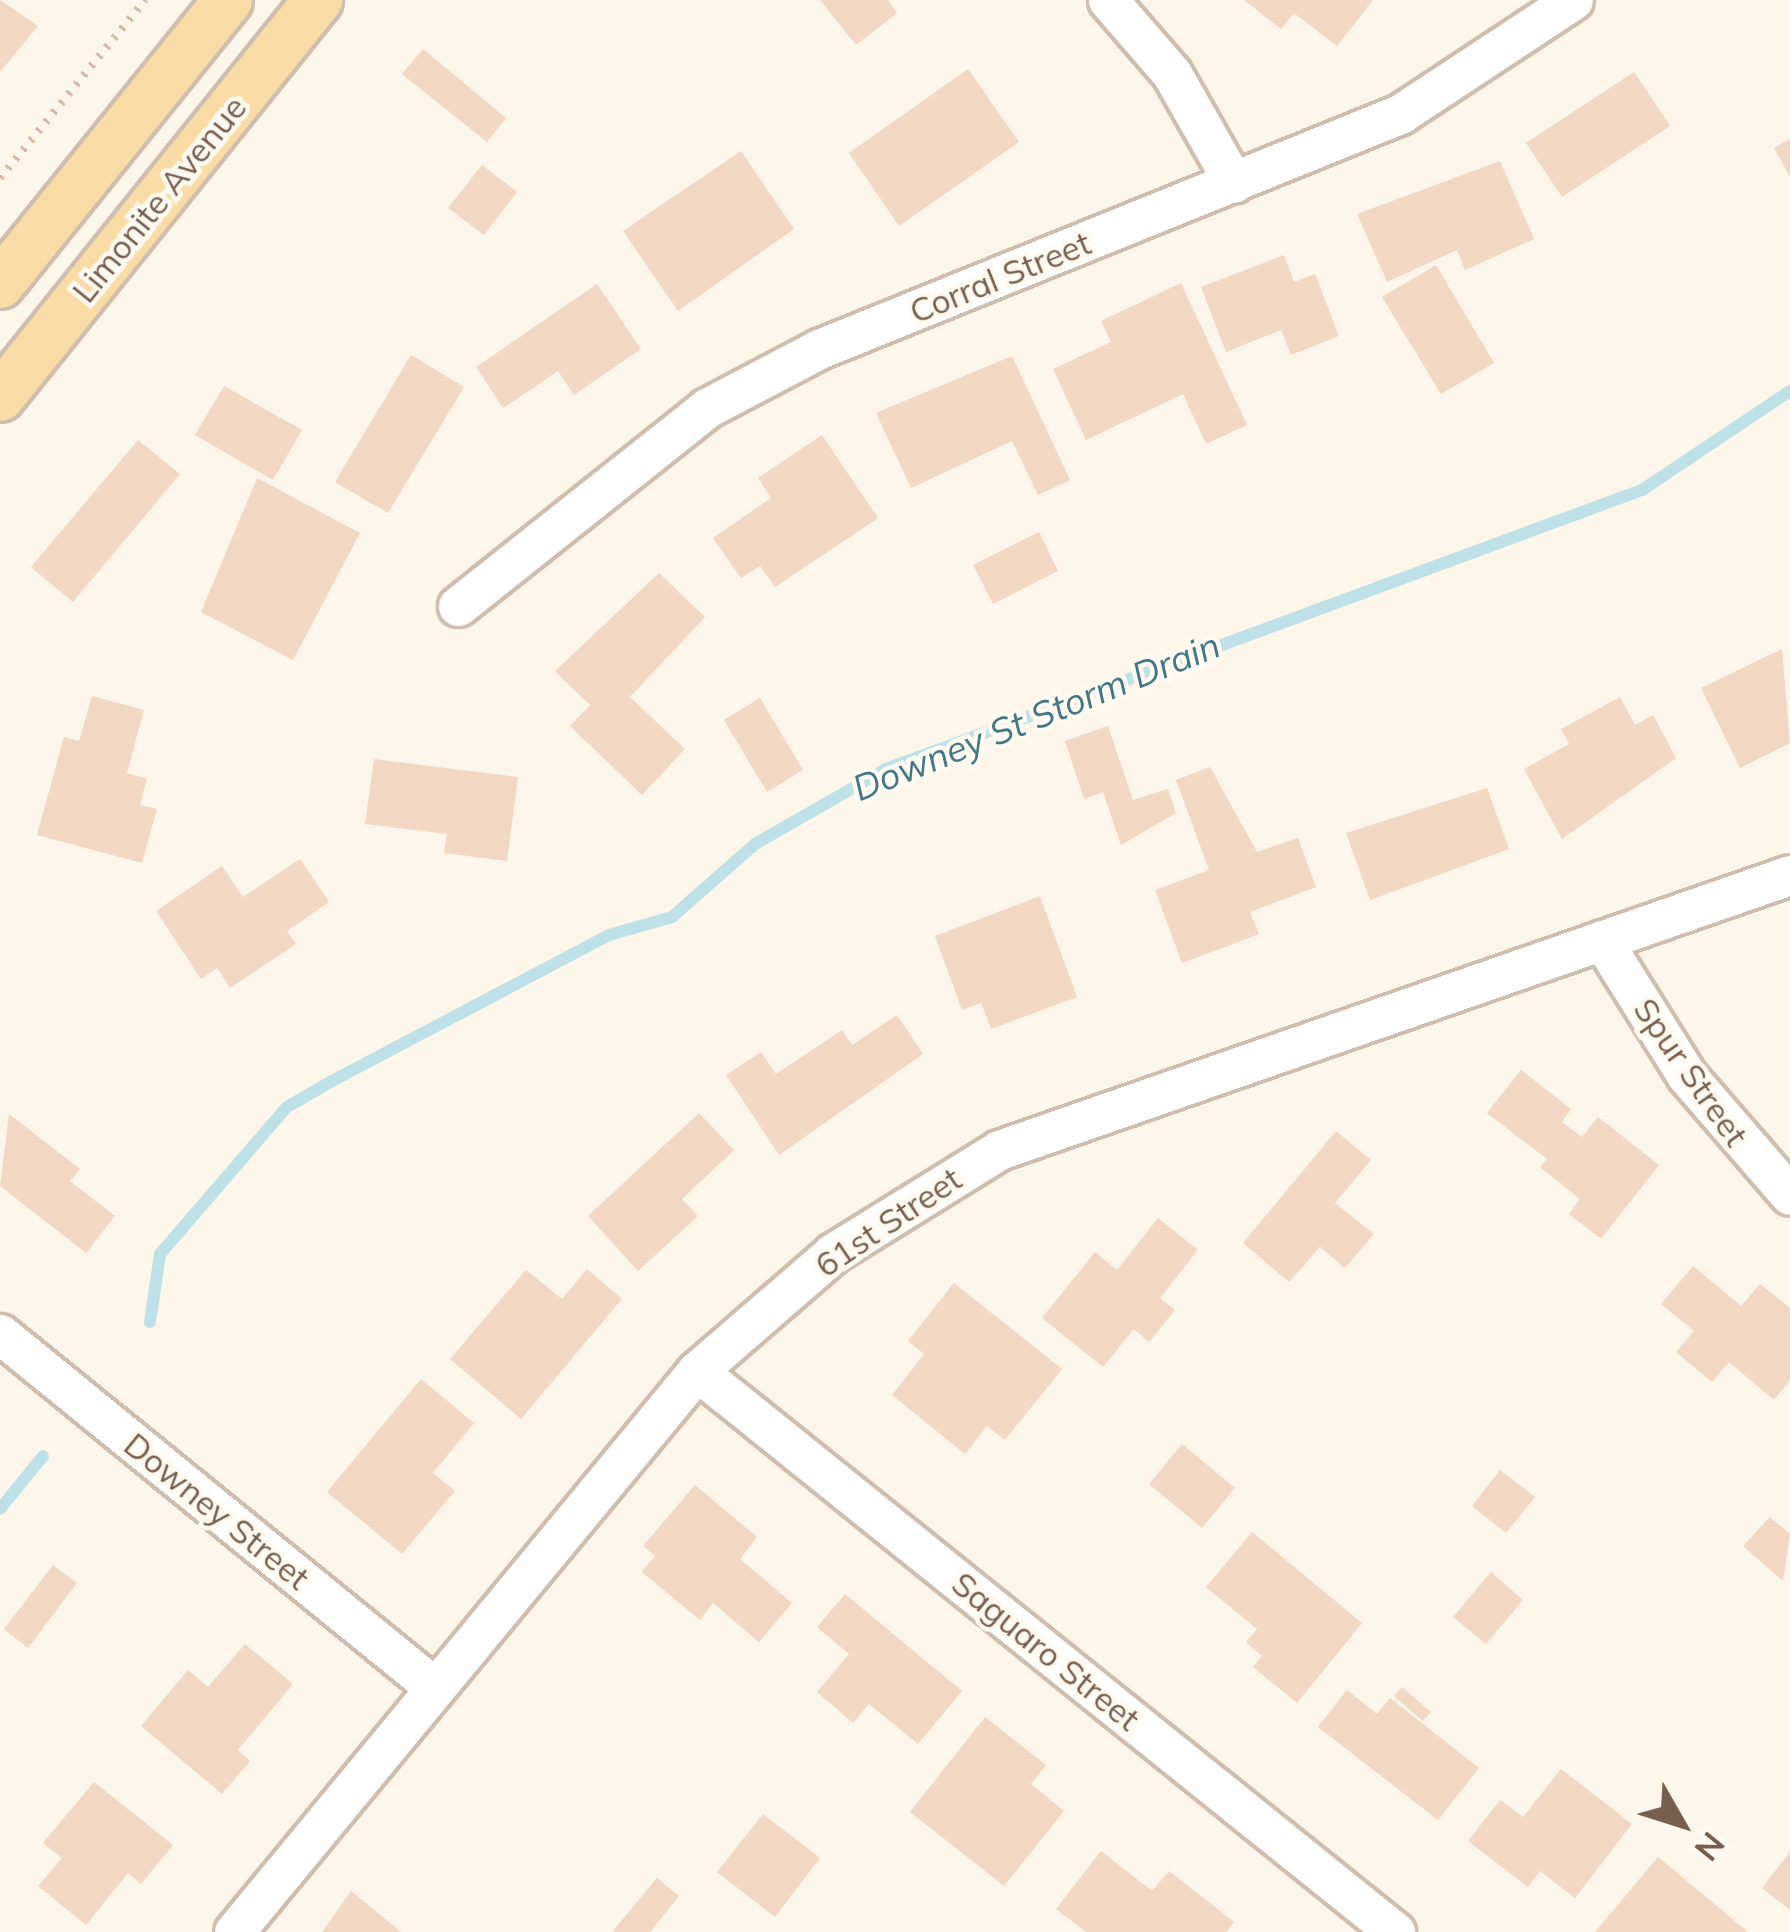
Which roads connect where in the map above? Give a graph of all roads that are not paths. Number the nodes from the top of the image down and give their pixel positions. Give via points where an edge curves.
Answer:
1 (228, 0) edge
2 (318, 0) edge
3 (1108, 0) edge
4 (1573, 0) edge
5 (1234, 183) junction
6 (0, 284) edge
7 (0, 398) edge
8 (458, 606) dead end
9 (1790, 875) edge
10 (1603, 940) junction
11 (1790, 1196) edge
12 (0, 1334) edge
13 (697, 1371) junction
14 (434, 1687) junction
15 (234, 1932) edge
16 (1395, 1932) edge

1 - 6 main road
2 - 7 main road, Limonite Avenue
3 - 5 street via 1172,74
4 - 5 street, Corral Street via 1400,114
5 - 8 street, Corral Street via 819,349 707,408
9 - 10 street, 61st Street
10 - 11 street, Spur Street via 1687,1076
10 - 13 street, 61st Street via 999,1150 833,1252
12 - 14 street, Downey Street
13 - 14 street, 61st Street
13 - 16 street, Saguaro Street
14 - 15 street, 61st Street

